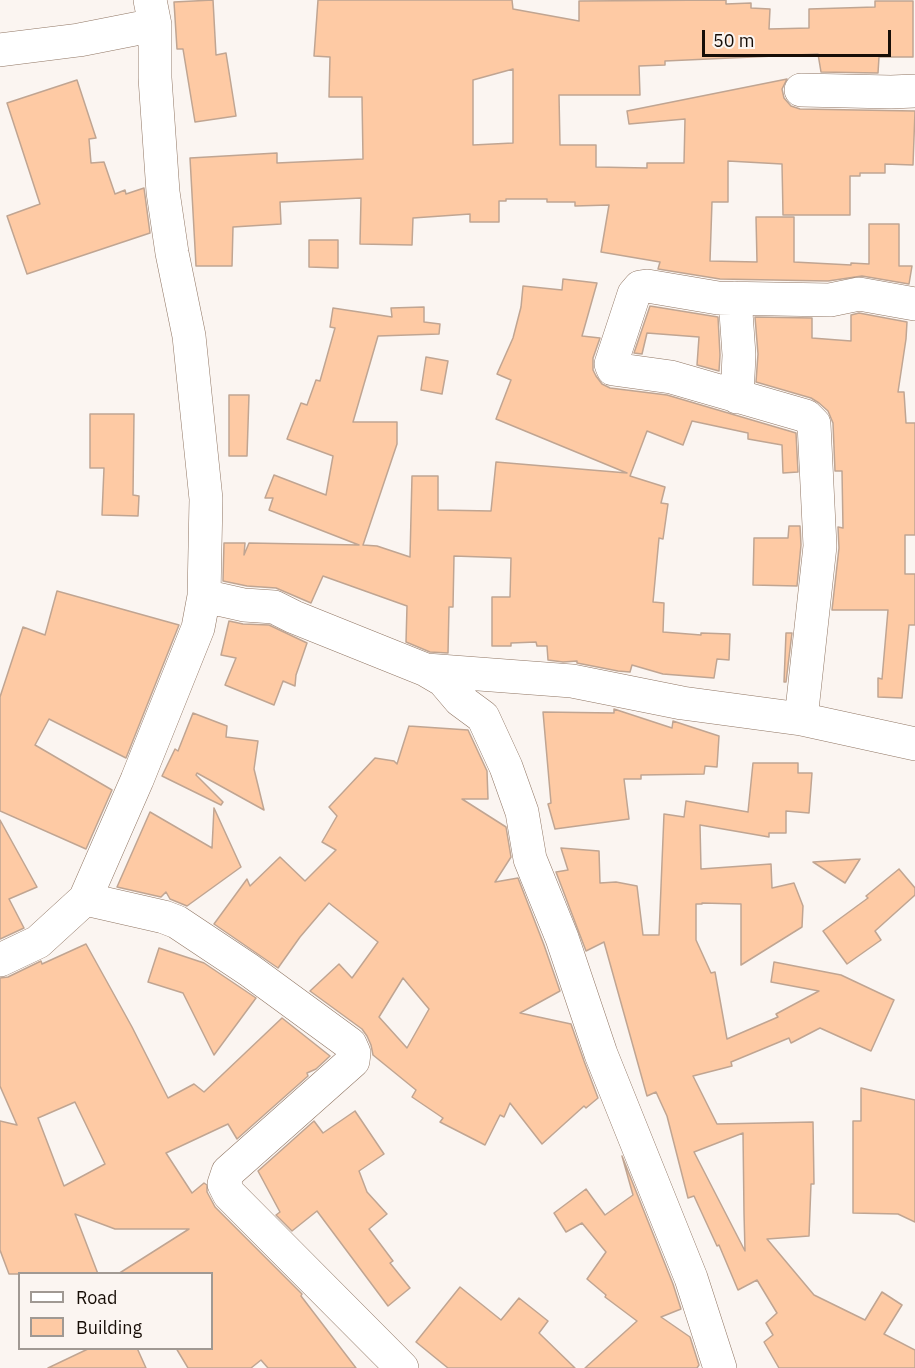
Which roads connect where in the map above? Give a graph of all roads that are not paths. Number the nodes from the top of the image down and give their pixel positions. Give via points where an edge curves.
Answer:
1 (152, 12) edge
2 (0, 50) edge
3 (801, 90) dead end
4 (915, 91) edge
5 (735, 298) junction
6 (915, 304) edge
7 (737, 397) junction
8 (204, 596) junction
9 (426, 670) junction
10 (801, 719) junction
11 (915, 744) edge
12 (85, 899) junction
13 (0, 960) edge
14 (402, 1368) edge
15 (720, 1368) edge

1 - 2 street via 79,40
1 - 8 street via 163,192 189,336 206,499
3 - 4 street
5 - 6 street via 830,300 859,294
5 - 7 street
5 - 7 street via 640,287 634,294 611,368 671,377
7 - 10 street via 806,416 814,424 820,546
8 - 9 street via 274,607
8 - 12 street via 198,628
9 - 10 street via 572,681 682,703
9 - 15 street via 443,680 460,700 483,717 506,766 522,812 530,859 691,1278
10 - 11 street
12 - 13 street via 38,942
12 - 14 street via 177,922 350,1044 353,1061 228,1172 224,1184 229,1194

